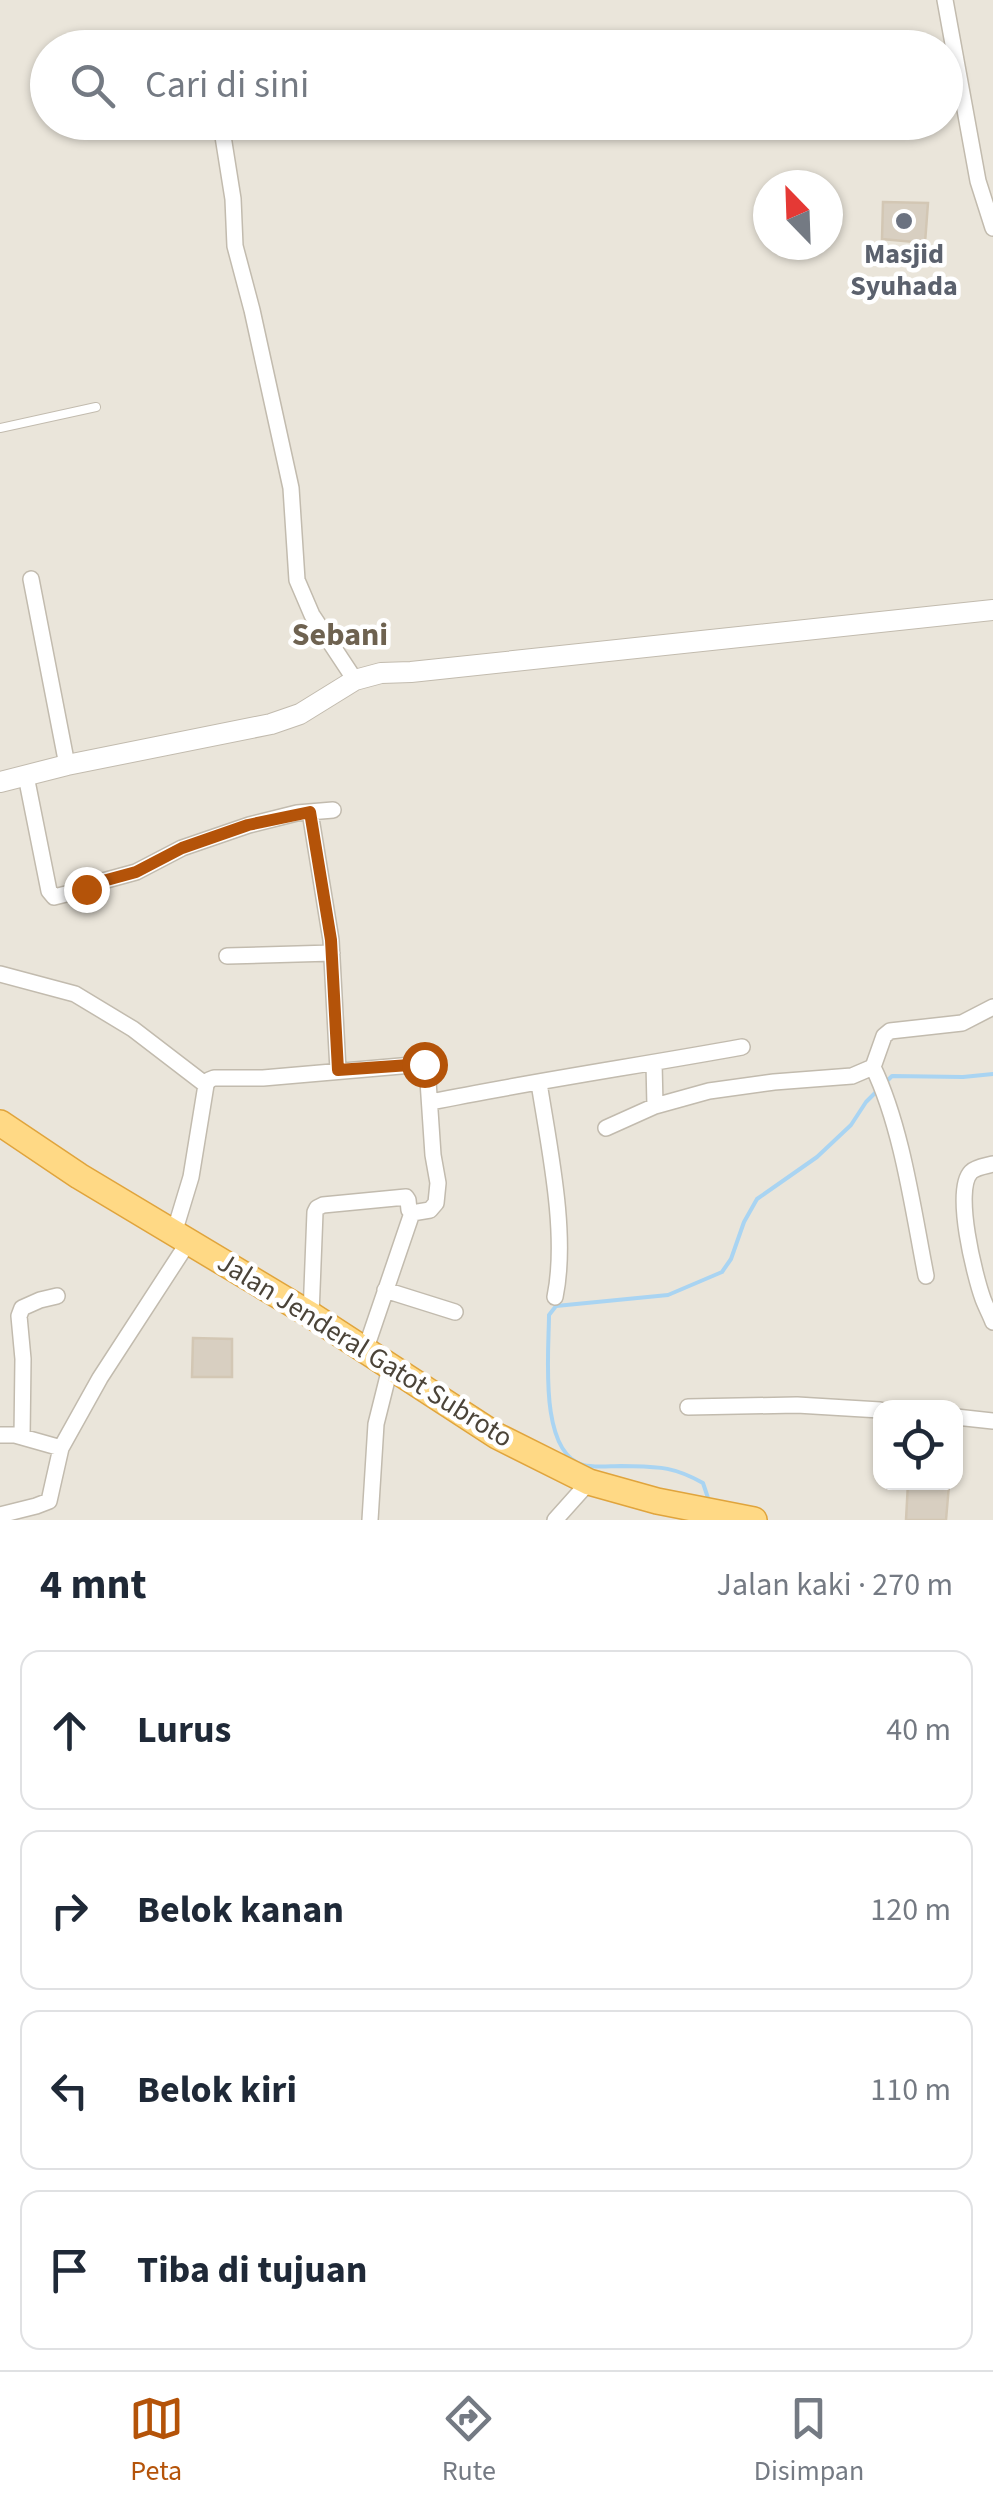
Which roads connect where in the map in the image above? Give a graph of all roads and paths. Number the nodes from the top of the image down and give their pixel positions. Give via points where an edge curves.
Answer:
1 (945, 0) edge
2 (947, 30) edge
3 (963, 117) edge
4 (224, 140) edge
5 (993, 228) edge
6 (96, 407) dead end
7 (0, 428) edge
8 (30, 579) dead end
9 (993, 610) edge
10 (354, 680) junction
11 (66, 765) junction
12 (26, 776) junction
13 (0, 782) edge
14 (334, 810) dead end
15 (310, 812) junction
16 (332, 953) junction
17 (227, 956) dead end
18 (0, 974) edge
19 (993, 1007) edge
20 (742, 1047) dead end
21 (654, 1064) junction
22 (338, 1070) junction
23 (875, 1072) junction
24 (539, 1082) junction
25 (206, 1084) junction
26 (430, 1102) junction
27 (656, 1106) junction
28 (0, 1124) edge
29 (606, 1128) dead end
30 (993, 1164) edge
31 (412, 1213) junction
32 (182, 1237) junction
33 (926, 1276) dead end
34 (385, 1290) junction
35 (57, 1296) dead end
36 (555, 1297) dead end
37 (456, 1312) dead end
38 (311, 1316) junction
39 (993, 1322) edge
40 (366, 1352) junction
41 (390, 1368) junction
42 (688, 1407) dead end
43 (873, 1410) edge
44 (963, 1418) edge
45 (993, 1421) edge
46 (0, 1435) edge
47 (22, 1436) junction
48 (60, 1448) junction
49 (589, 1482) junction
50 (49, 1500) junction
51 (716, 1514) edge
52 (0, 1515) edge
53 (52, 1520) edge
54 (370, 1520) edge
55 (555, 1520) edge
56 (754, 1520) edge

1 - 2 street
3 - 5 street
4 - 10 street via 235,246 290,488 297,580
6 - 7 lane
8 - 11 street
9 - 10 street
10 - 11 street via 271,724
11 - 12 street
12 - 13 street
12 - 15 street via 54,896 136,872 248,825
14 - 15 street
15 - 16 street
16 - 17 street
16 - 22 street
18 - 25 street via 75,994
19 - 23 street via 962,1024 890,1031
20 - 21 street
21 - 24 street
21 - 27 street
22 - 25 street via 214,1078
22 - 26 street via 425,1064
23 - 27 street via 709,1091
23 - 33 street via 898,1139
24 - 26 street
24 - 36 street via 558,1229
25 - 32 street
26 - 31 street via 438,1196 430,1210
27 - 29 street
28 - 32 highway, Jalan Jenderal Gatot Subroto
30 - 39 street via 968,1175 964,1196 974,1262
31 - 34 street
31 - 38 street via 406,1198 317,1208
32 - 38 highway, Jalan Jenderal Gatot Subroto
32 - 48 street
34 - 37 street
34 - 40 street
35 - 47 street via 22,1308 19,1316
38 - 40 highway, Jalan Jenderal Gatot Subroto
40 - 41 highway, Jalan Jenderal Gatot Subroto
41 - 49 highway, Jalan Jenderal Gatot Subroto via 497,1436
41 - 54 street via 376,1424
42 - 43 street
44 - 45 street
46 - 47 street
47 - 48 street
48 - 50 street
49 - 51 highway, Jalan Jenderal Gatot Subroto
49 - 55 street
50 - 52 street
50 - 53 street
51 - 56 highway, Jalan Jenderal Gatot Subroto

